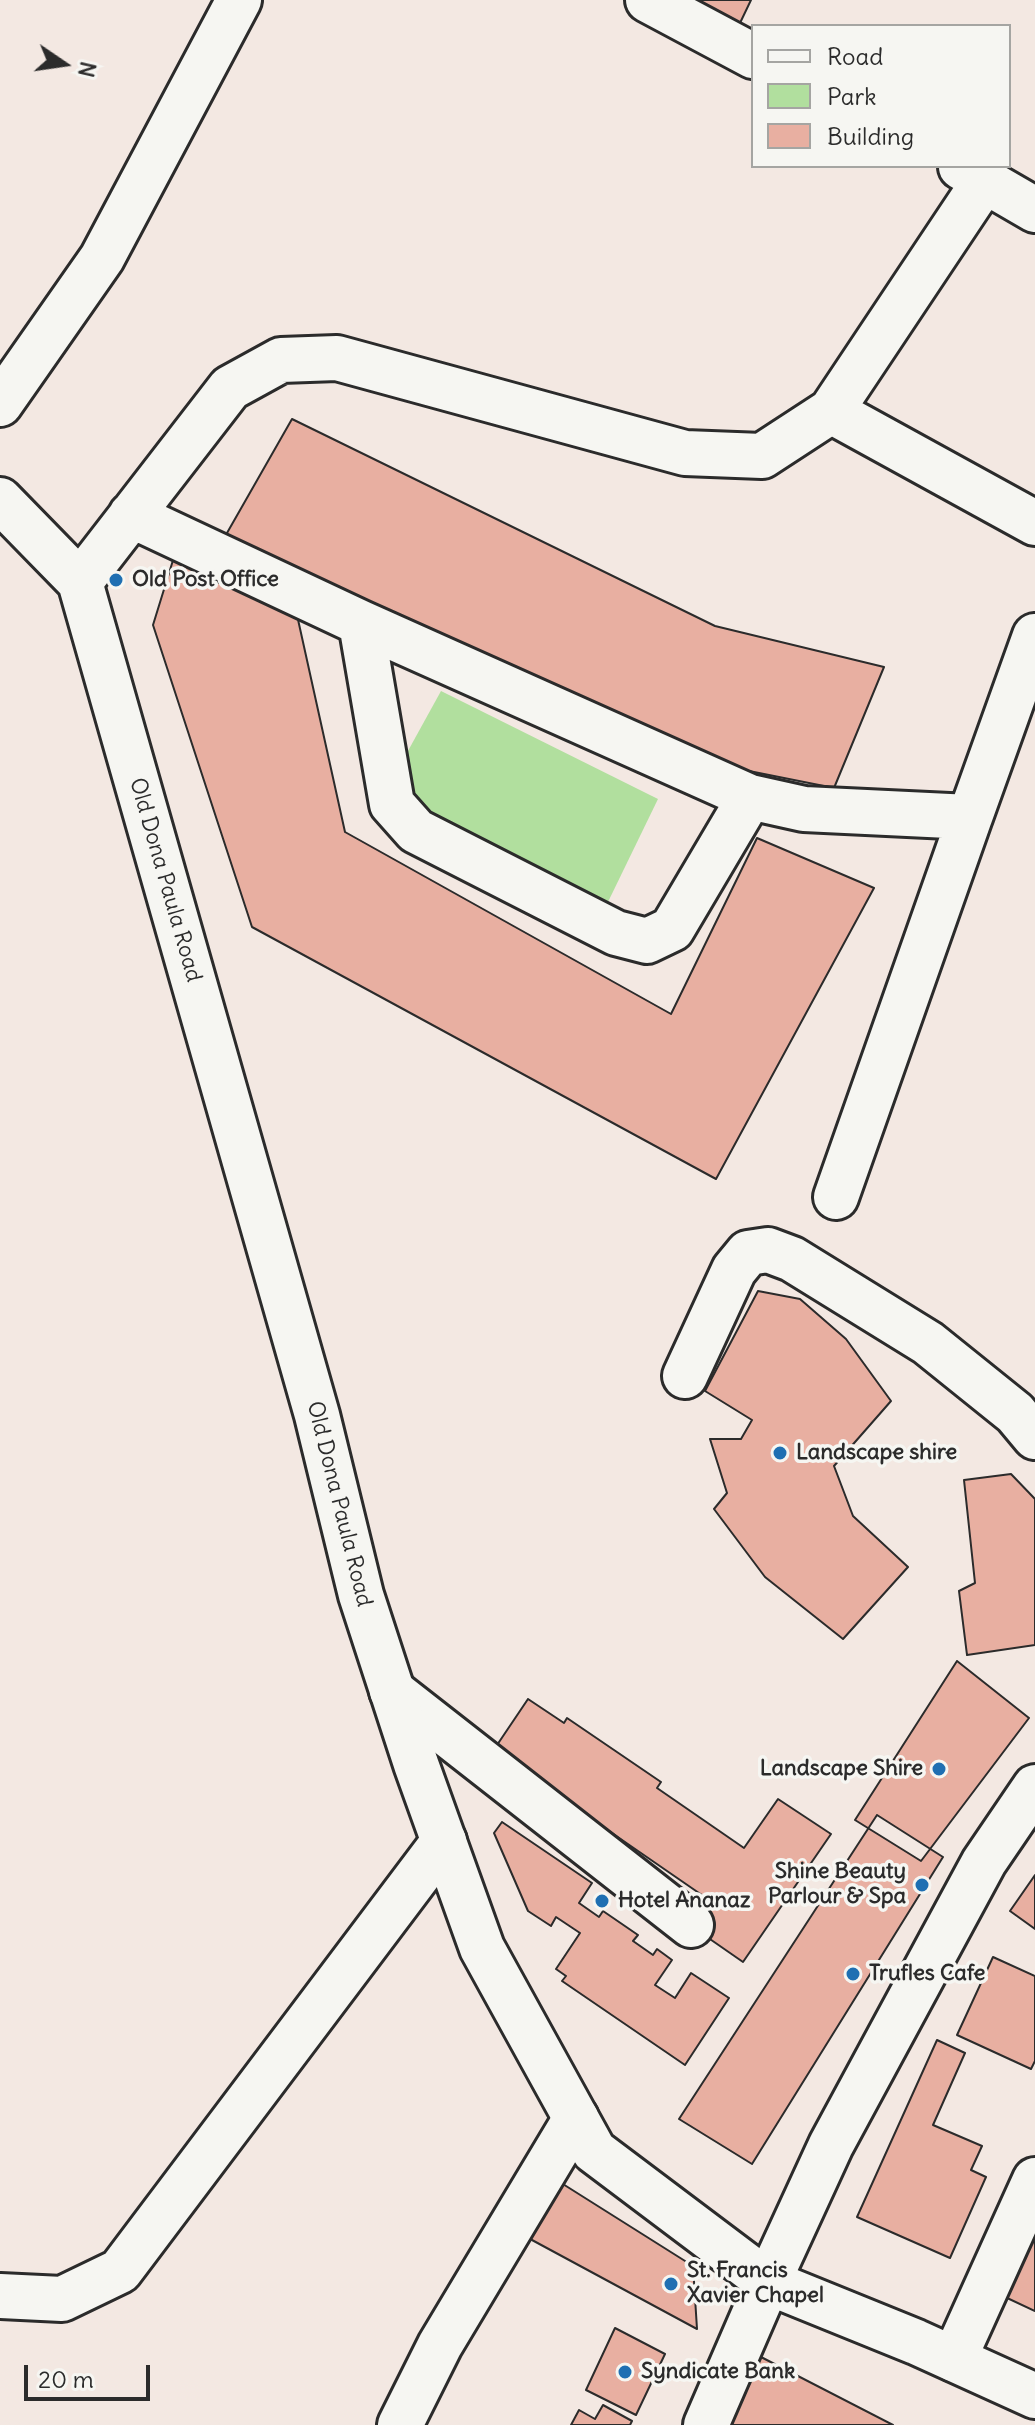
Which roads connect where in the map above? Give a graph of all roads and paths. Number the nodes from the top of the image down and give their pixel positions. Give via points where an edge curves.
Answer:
1 (239, 0) edge
2 (648, 0) edge
3 (751, 55) edge
4 (971, 173) edge
5 (1035, 210) edge
6 (0, 404) edge
7 (831, 411) junction
8 (0, 500) edge
9 (131, 515) junction
10 (1035, 523) edge
11 (80, 582) junction
12 (361, 623) junction
13 (1035, 636) edge
14 (750, 797) junction
15 (970, 817) junction
16 (836, 1197) dead end
17 (685, 1376) dead end
18 (1035, 1437) edge
19 (392, 1691) junction
20 (1035, 1787) edge
21 (444, 1841) junction
22 (691, 1925) dead end
23 (576, 2118) junction
24 (1035, 2180) edge
25 (768, 2282) junction
26 (0, 2296) edge
27 (954, 2359) junction
28 (1035, 2396) edge
29 (400, 2425) edge
30 (706, 2425) edge

1 - 6 street via 102,258
2 - 3 street
4 - 5 street
4 - 7 street
7 - 9 street via 762,456 685,453 337,358 281,360 230,388
7 - 10 street
8 - 11 street, Old Dona Paula Road
9 - 11 street
9 - 12 street
11 - 19 street, Old Dona Paula Road
12 - 14 street
12 - 14 street via 392,804 416,831 616,933 647,941 672,929
13 - 15 street
14 - 15 street via 804,809
15 - 16 street
17 - 18 street via 734,1270 748,1253 768,1250 792,1259 928,1343 1015,1413
19 - 21 street, Old Dona Paula Road
19 - 22 street
20 - 25 street via 984,1862 831,2145
21 - 23 street, Old Dona Paula Road via 482,1948
21 - 26 street via 120,2271 62,2299
23 - 25 street, Old Dona Paula Road via 594,2151
23 - 29 street via 440,2345
24 - 27 street
25 - 27 street, Old Dona Paula Road
25 - 30 street
27 - 28 street, Old Dona Paula Road

